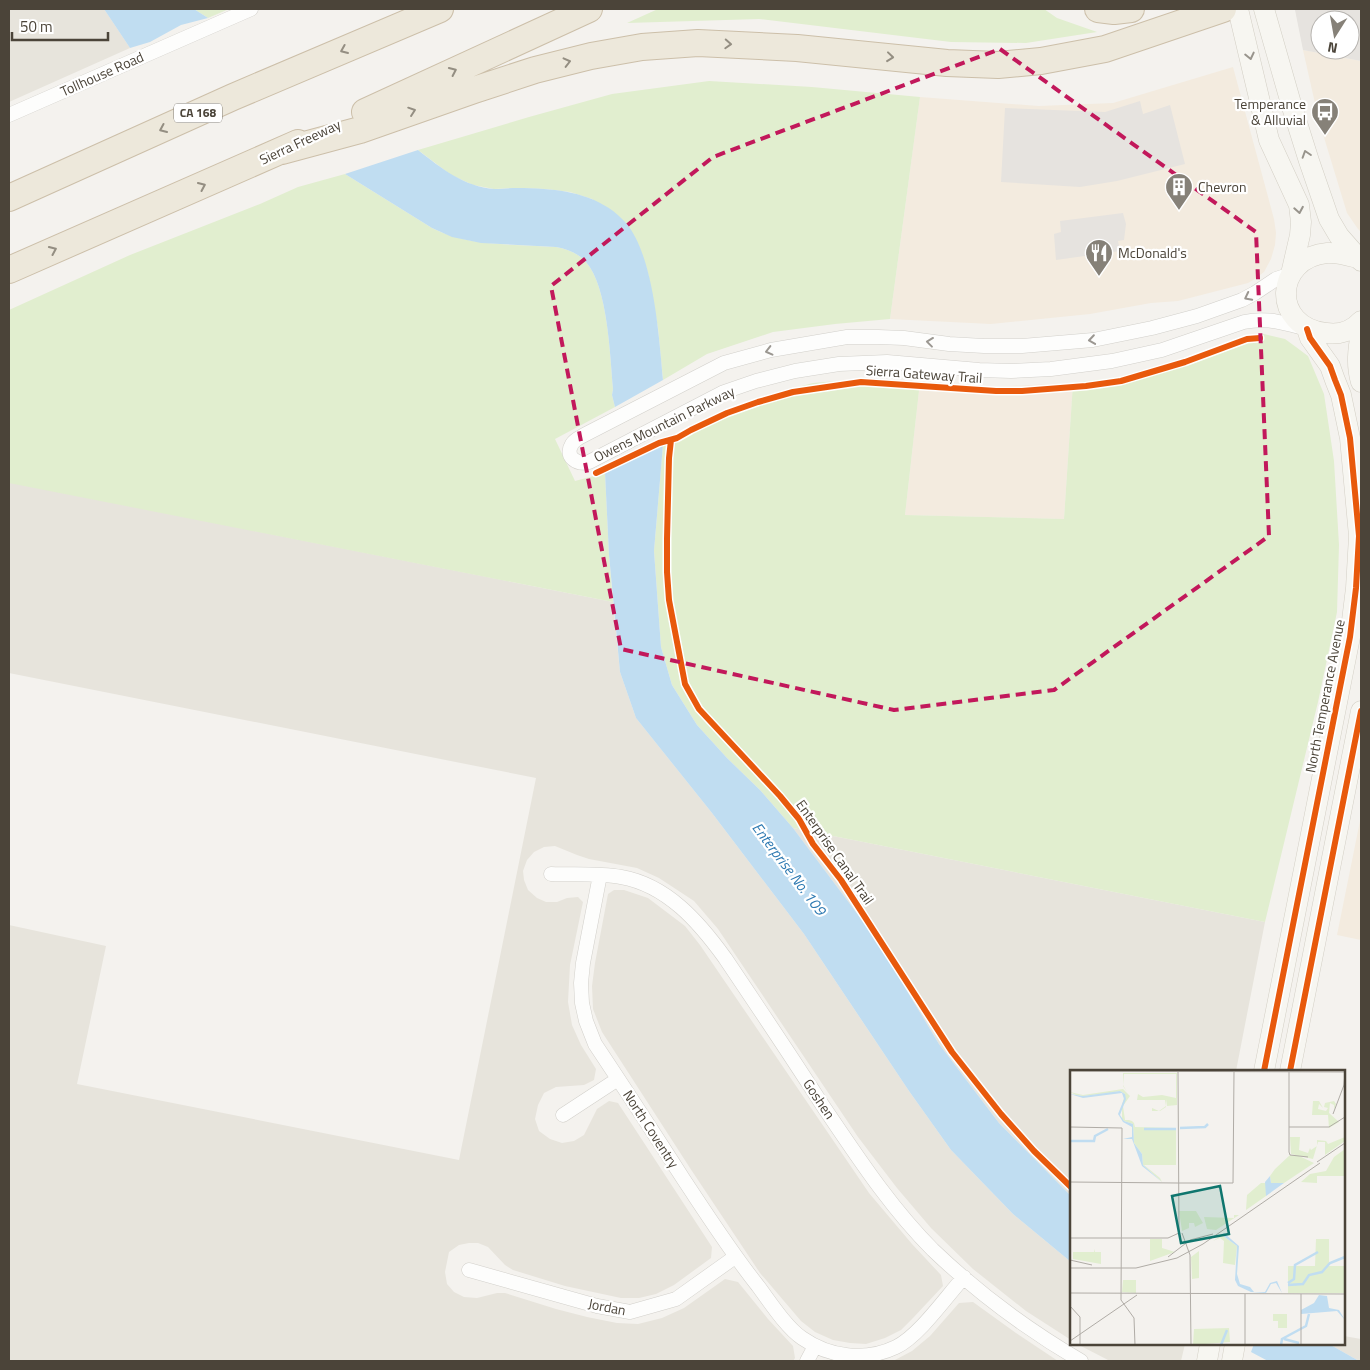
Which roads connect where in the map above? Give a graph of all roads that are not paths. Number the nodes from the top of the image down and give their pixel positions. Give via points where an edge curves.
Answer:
1 (251, 9) edge
2 (422, 9) edge
3 (440, 9) edge
4 (589, 9) edge
5 (1098, 9) edge
6 (1131, 9) edge
7 (1223, 9) edge
8 (1238, 9) edge
9 (1264, 9) edge
10 (388, 31) junction
11 (9, 115) edge
12 (282, 151) junction
13 (9, 198) edge
14 (1361, 260) edge
15 (9, 270) edge
16 (1291, 274) junction
17 (1361, 322) edge
18 (1308, 329) junction
19 (1361, 332) edge
20 (1361, 382) edge
21 (1355, 600) junction
22 (1361, 711) edge
23 (1351, 763) junction
24 (551, 874) dead end
25 (600, 876) junction
26 (1264, 1070) edge
27 (1290, 1070) edge
28 (618, 1079) junction
29 (563, 1115) dead end
30 (735, 1257) junction
31 (470, 1270) dead end
32 (964, 1277) junction
33 (1210, 1345) edge
34 (1235, 1345) edge
35 (815, 1346) junction
36 (807, 1361) edge
37 (1081, 1361) edge
38 (1207, 1361) edge
39 (1232, 1361) edge

1 - 11 street, Tollhouse Road
2 - 10 highway
3 - 10 highway, CA 168
12 -> 4 highway, Sierra Freeway
5 - 6 highway
12 -> 7 highway via 360,130 535,70 642,48 698,43 998,65 1105,49
8 -> 16 main road via 1269,140 1299,205 1300,235
14 -> 9 main road via 1339,236 1329,219 1294,116
10 -> 13 highway, CA 168
15 -> 12 highway, Sierra Freeway
14 - 16 main road via 1339,254 1321,254 1313,256
16 - 18 main road, North Temperance Avenue via 1286,291 1287,304 1297,322
16 -> 18 street, Owens Mountain Parkway via 1276,279 1242,300 1198,316 1093,340 984,346 855,337 771,350 724,364 586,434 572,444 571,457 578,463 589,462 724,392 795,371 839,364 887,362 978,370 1051,369 1137,356 1254,320 1280,321
17 - 18 main road via 1340,333
18 - 21 main road, North Temperance Avenue via 1310,338 1330,366 1341,395 1350,438 1359,536
19 - 20 main road via 1357,361
21 - 23 main road via 1358,648 1343,746
21 - 26 main road, North Temperance Avenue
22 - 23 main road
23 - 27 main road
24 - 25 street, Goshen
25 - 28 street, North Coventry via 583,962 582,1003 595,1044
25 - 32 street, Goshen via 621,877 647,885 672,899 708,934 858,1159 894,1206
28 - 29 street
28 - 30 street, North Coventry
30 - 31 street, Jordan via 676,1299 630,1312 597,1306
30 - 35 street, North Coventry via 783,1318
32 - 35 street, North Coventry via 921,1327 896,1347 857,1356 836,1354
32 - 37 street, Goshen via 1034,1332
33 - 38 main road
34 - 39 main road
35 - 36 street

